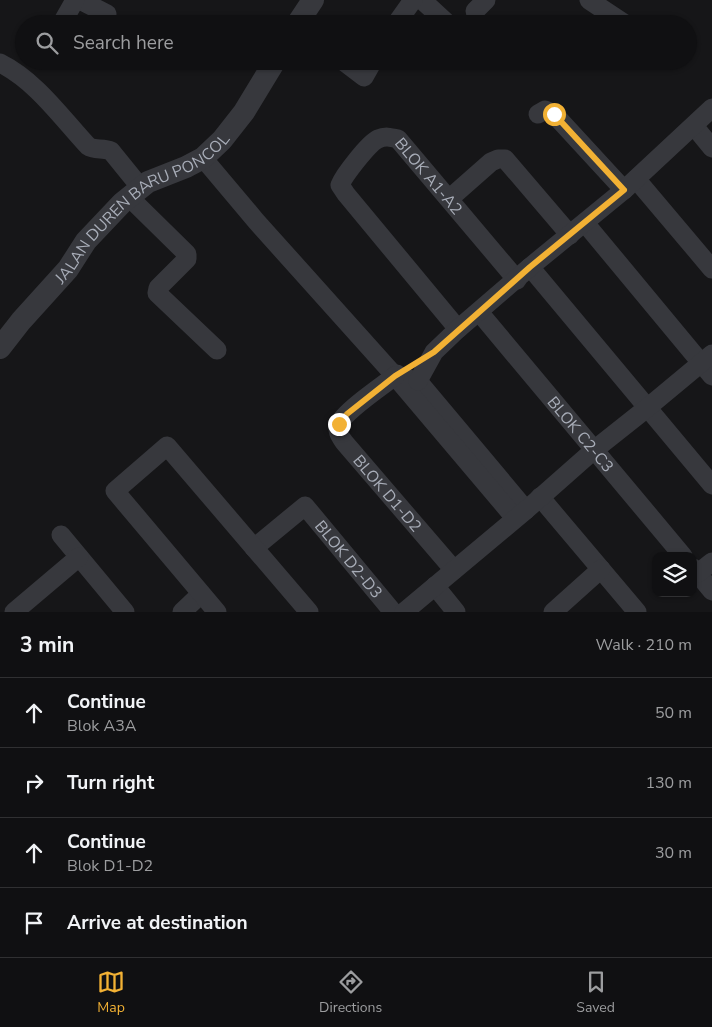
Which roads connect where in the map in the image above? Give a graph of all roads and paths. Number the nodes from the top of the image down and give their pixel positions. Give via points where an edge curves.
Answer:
1 (75, 0) edge
2 (80, 0) edge
3 (313, 0) edge
4 (413, 0) edge
5 (422, 0) edge
6 (589, 0) edge
7 (107, 14) dead end
8 (67, 15) edge
9 (303, 15) edge
10 (402, 15) edge
11 (438, 15) edge
12 (611, 15) edge
13 (0, 63) edge
14 (270, 70) edge
15 (355, 70) edge
16 (368, 70) edge
17 (712, 108) edge
18 (538, 114) dead end
19 (694, 126) junction
20 (712, 148) edge
21 (204, 158) junction
22 (630, 185) junction
23 (135, 192) junction
24 (449, 199) junction
25 (585, 223) junction
26 (570, 235) junction
27 (712, 269) edge
28 (524, 274) junction
29 (479, 312) junction
30 (458, 330) junction
31 (0, 348) edge
32 (217, 350) dead end
33 (434, 352) junction
34 (708, 364) edge
35 (395, 376) junction
36 (418, 381) junction
37 (647, 408) junction
38 (594, 450) junction
39 (712, 485) edge
40 (540, 497) junction
41 (521, 514) junction
42 (61, 535) dead end
43 (254, 548) junction
44 (680, 552) edge
45 (79, 557) junction
46 (701, 568) edge
47 (601, 569) junction
48 (454, 570) junction
49 (435, 586) junction
50 (712, 591) edge
51 (201, 594) junction
52 (14, 612) edge
53 (124, 612) edge
54 (182, 612) edge
55 (217, 612) edge
56 (309, 612) edge
57 (393, 612) edge
58 (404, 612) edge
59 (456, 612) edge
60 (553, 612) edge
61 (637, 612) edge

1 - 8 street
2 - 7 street
3 - 9 street
4 - 10 street
5 - 11 street
6 - 12 street
13 - 23 street via 41,94 88,146 111,152
14 - 21 street, JALAN DUREN BARU PONCOL via 244,112
15 - 16 street via 364,77
17 - 19 street
18 - 22 street via 545,110 554,114
19 - 20 street
19 - 22 street
21 - 23 street, JALAN DUREN BARU PONCOL via 148,182
21 - 35 street
22 - 25 street
22 - 27 street
23 - 31 street, JALAN DUREN BARU PONCOL via 86,241 68,269
23 - 32 street via 187,254 187,259 158,288 157,293
24 - 26 street via 492,162 498,158 505,159
24 - 28 street, BLOK A1-A2
24 - 30 street, BLOK A1-A2 via 398,139 387,136 376,140 344,175 340,185
25 - 26 street
25 - 34 street
26 - 28 street
28 - 29 street
28 - 37 street, BLOK A1-A2
29 - 30 street
29 - 38 street, BLOK C2-C3
30 - 33 street
33 - 35 street
33 - 36 street
34 - 37 street
35 - 36 street
35 - 41 street
35 - 48 street, BLOK D1-D2 via 347,414 339,424 338,432
36 - 41 street
37 - 38 street
37 - 39 street, BLOK A1-A2
38 - 40 street
38 - 44 street, BLOK C2-C3
40 - 41 street
40 - 47 street
41 - 48 street
42 - 45 street
43 - 51 street via 167,446 115,491
43 - 56 street
43 - 57 street, BLOK D2-D3 via 305,506
45 - 52 street
45 - 53 street
46 - 50 street
47 - 60 street
47 - 61 street
48 - 49 street
49 - 58 street
49 - 59 street
51 - 54 street
51 - 55 street

